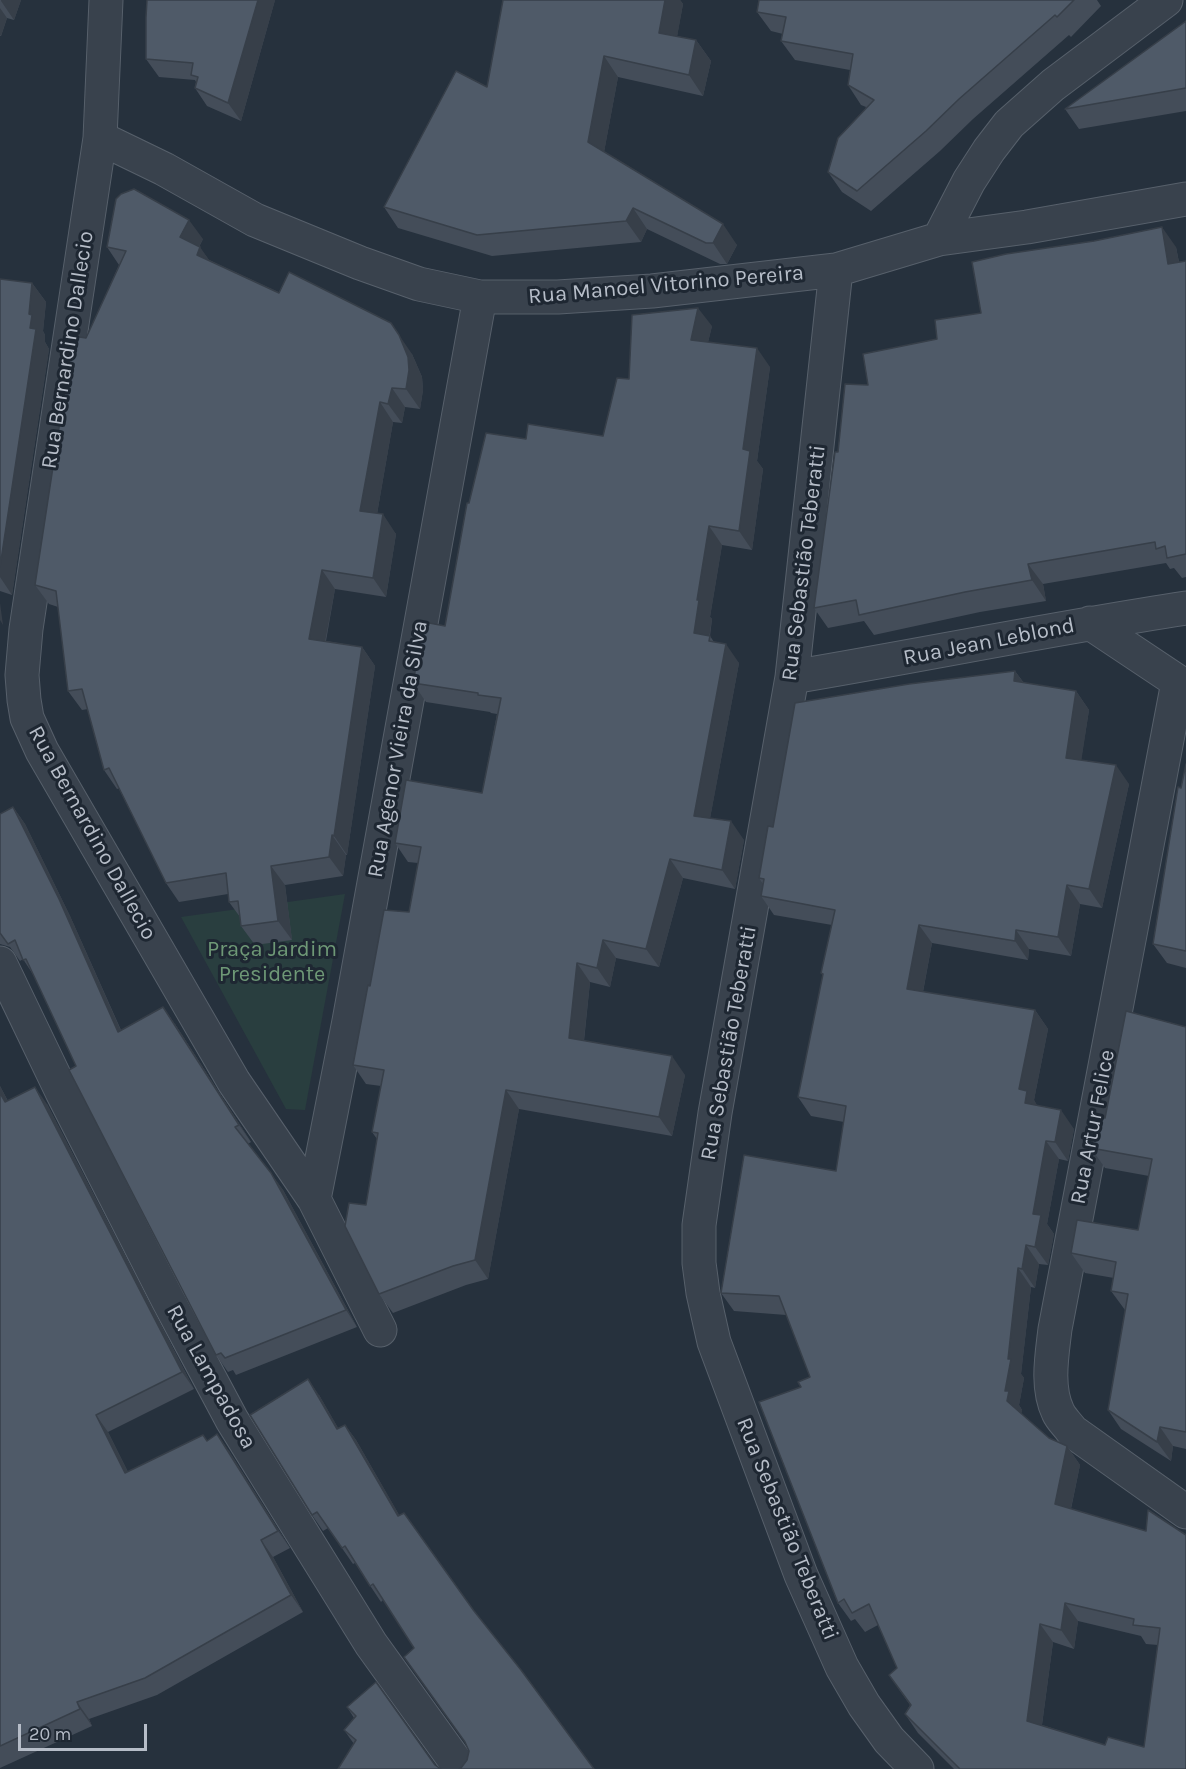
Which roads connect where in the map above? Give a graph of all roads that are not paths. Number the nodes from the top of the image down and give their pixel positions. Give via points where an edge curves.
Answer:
1 (106, 0) edge
2 (1166, 0) edge
3 (100, 138) junction
4 (1186, 199) edge
5 (939, 239) junction
6 (836, 270) junction
7 (480, 297) junction
8 (1186, 608) edge
9 (1090, 623) junction
10 (792, 677) junction
11 (1182, 685) edge
12 (0, 963) edge
13 (314, 1199) junction
14 (380, 1330) dead end
15 (1186, 1512) edge
16 (461, 1769) edge
17 (917, 1769) edge

1 - 3 street, Rua Bernardino Dallecio
2 - 5 street via 1053,85 1009,124 969,181
3 - 7 street, Rua Manoel Vitorino Pereira via 255,220 419,284
3 - 13 street, Rua Bernardino Dallecio via 26,629 22,675 27,718 48,761 234,1082
4 - 5 street, Rua Manoel Vitorino Pereira
5 - 6 street, Rua Manoel Vitorino Pereira
6 - 7 street, Rua Manoel Vitorino Pereira via 652,291
6 - 10 street, Rua Sebastião Teberatti
7 - 13 street, Rua Agenor Vieira da Silva
8 - 9 street, Rua Jean Leblond
9 - 10 street, Rua Jean Leblond
9 - 11 street
10 - 17 street, Rua Sebastião Teberatti via 715,1113 699,1225 699,1263 714,1342 801,1575 842,1667 864,1705 889,1740
11 - 15 street, Rua Artur Felice via 1050,1367 1058,1413 1072,1431
12 - 16 street, Rua Lampadosa via 72,1113 232,1420 371,1644
13 - 14 street, Rua Bernardino Dallecio

